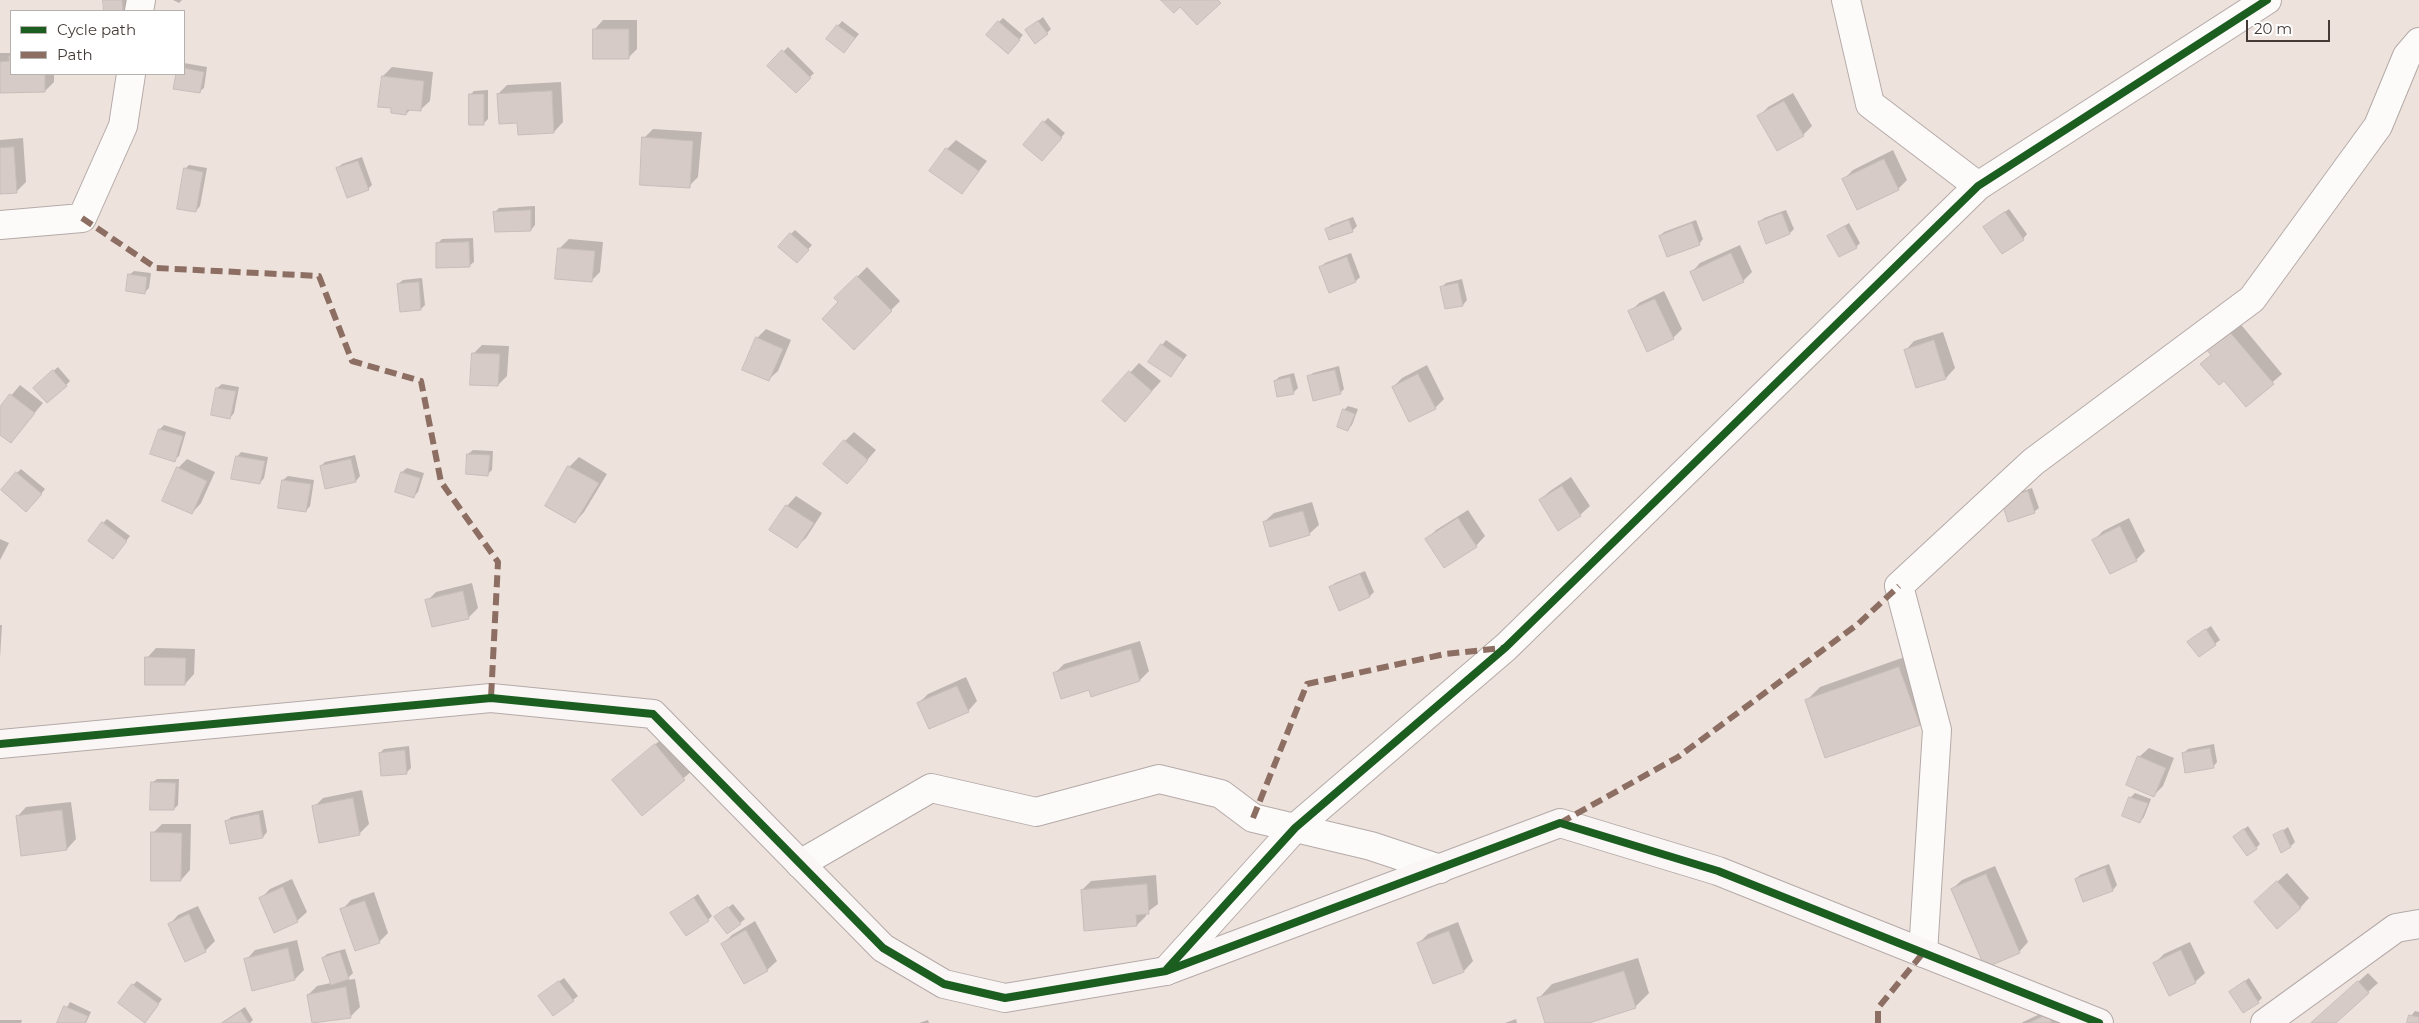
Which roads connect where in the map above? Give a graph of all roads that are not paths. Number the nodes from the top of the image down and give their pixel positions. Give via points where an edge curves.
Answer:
1 (1846, 0) edge
2 (2267, 0) edge
3 (2419, 42) edge
4 (131, 75) edge
5 (1978, 186) junction
6 (0, 225) edge
7 (0, 744) edge
8 (1295, 828) junction
9 (800, 864) junction
10 (1440, 869) junction
11 (2419, 924) edge
12 (1923, 953) junction
13 (1166, 971) junction
14 (2099, 1023) edge
15 (2265, 1023) edge

1 - 5 street via 1870,104
2 - 5 street
3 - 12 street via 2407,56 2378,126 2252,299 2032,462 1899,586 1937,730
4 - 6 street via 123,126 82,218
5 - 8 street via 1506,647
7 - 9 street via 491,698 652,714
8 - 9 street via 1253,818 1221,794 1159,779 1036,812 931,788
8 - 10 street via 1371,846
8 - 13 street
9 - 13 street via 883,948 944,984 1005,998
10 - 12 street via 1560,823 1718,871
10 - 13 street
11 - 15 street via 2396,928
12 - 14 street

